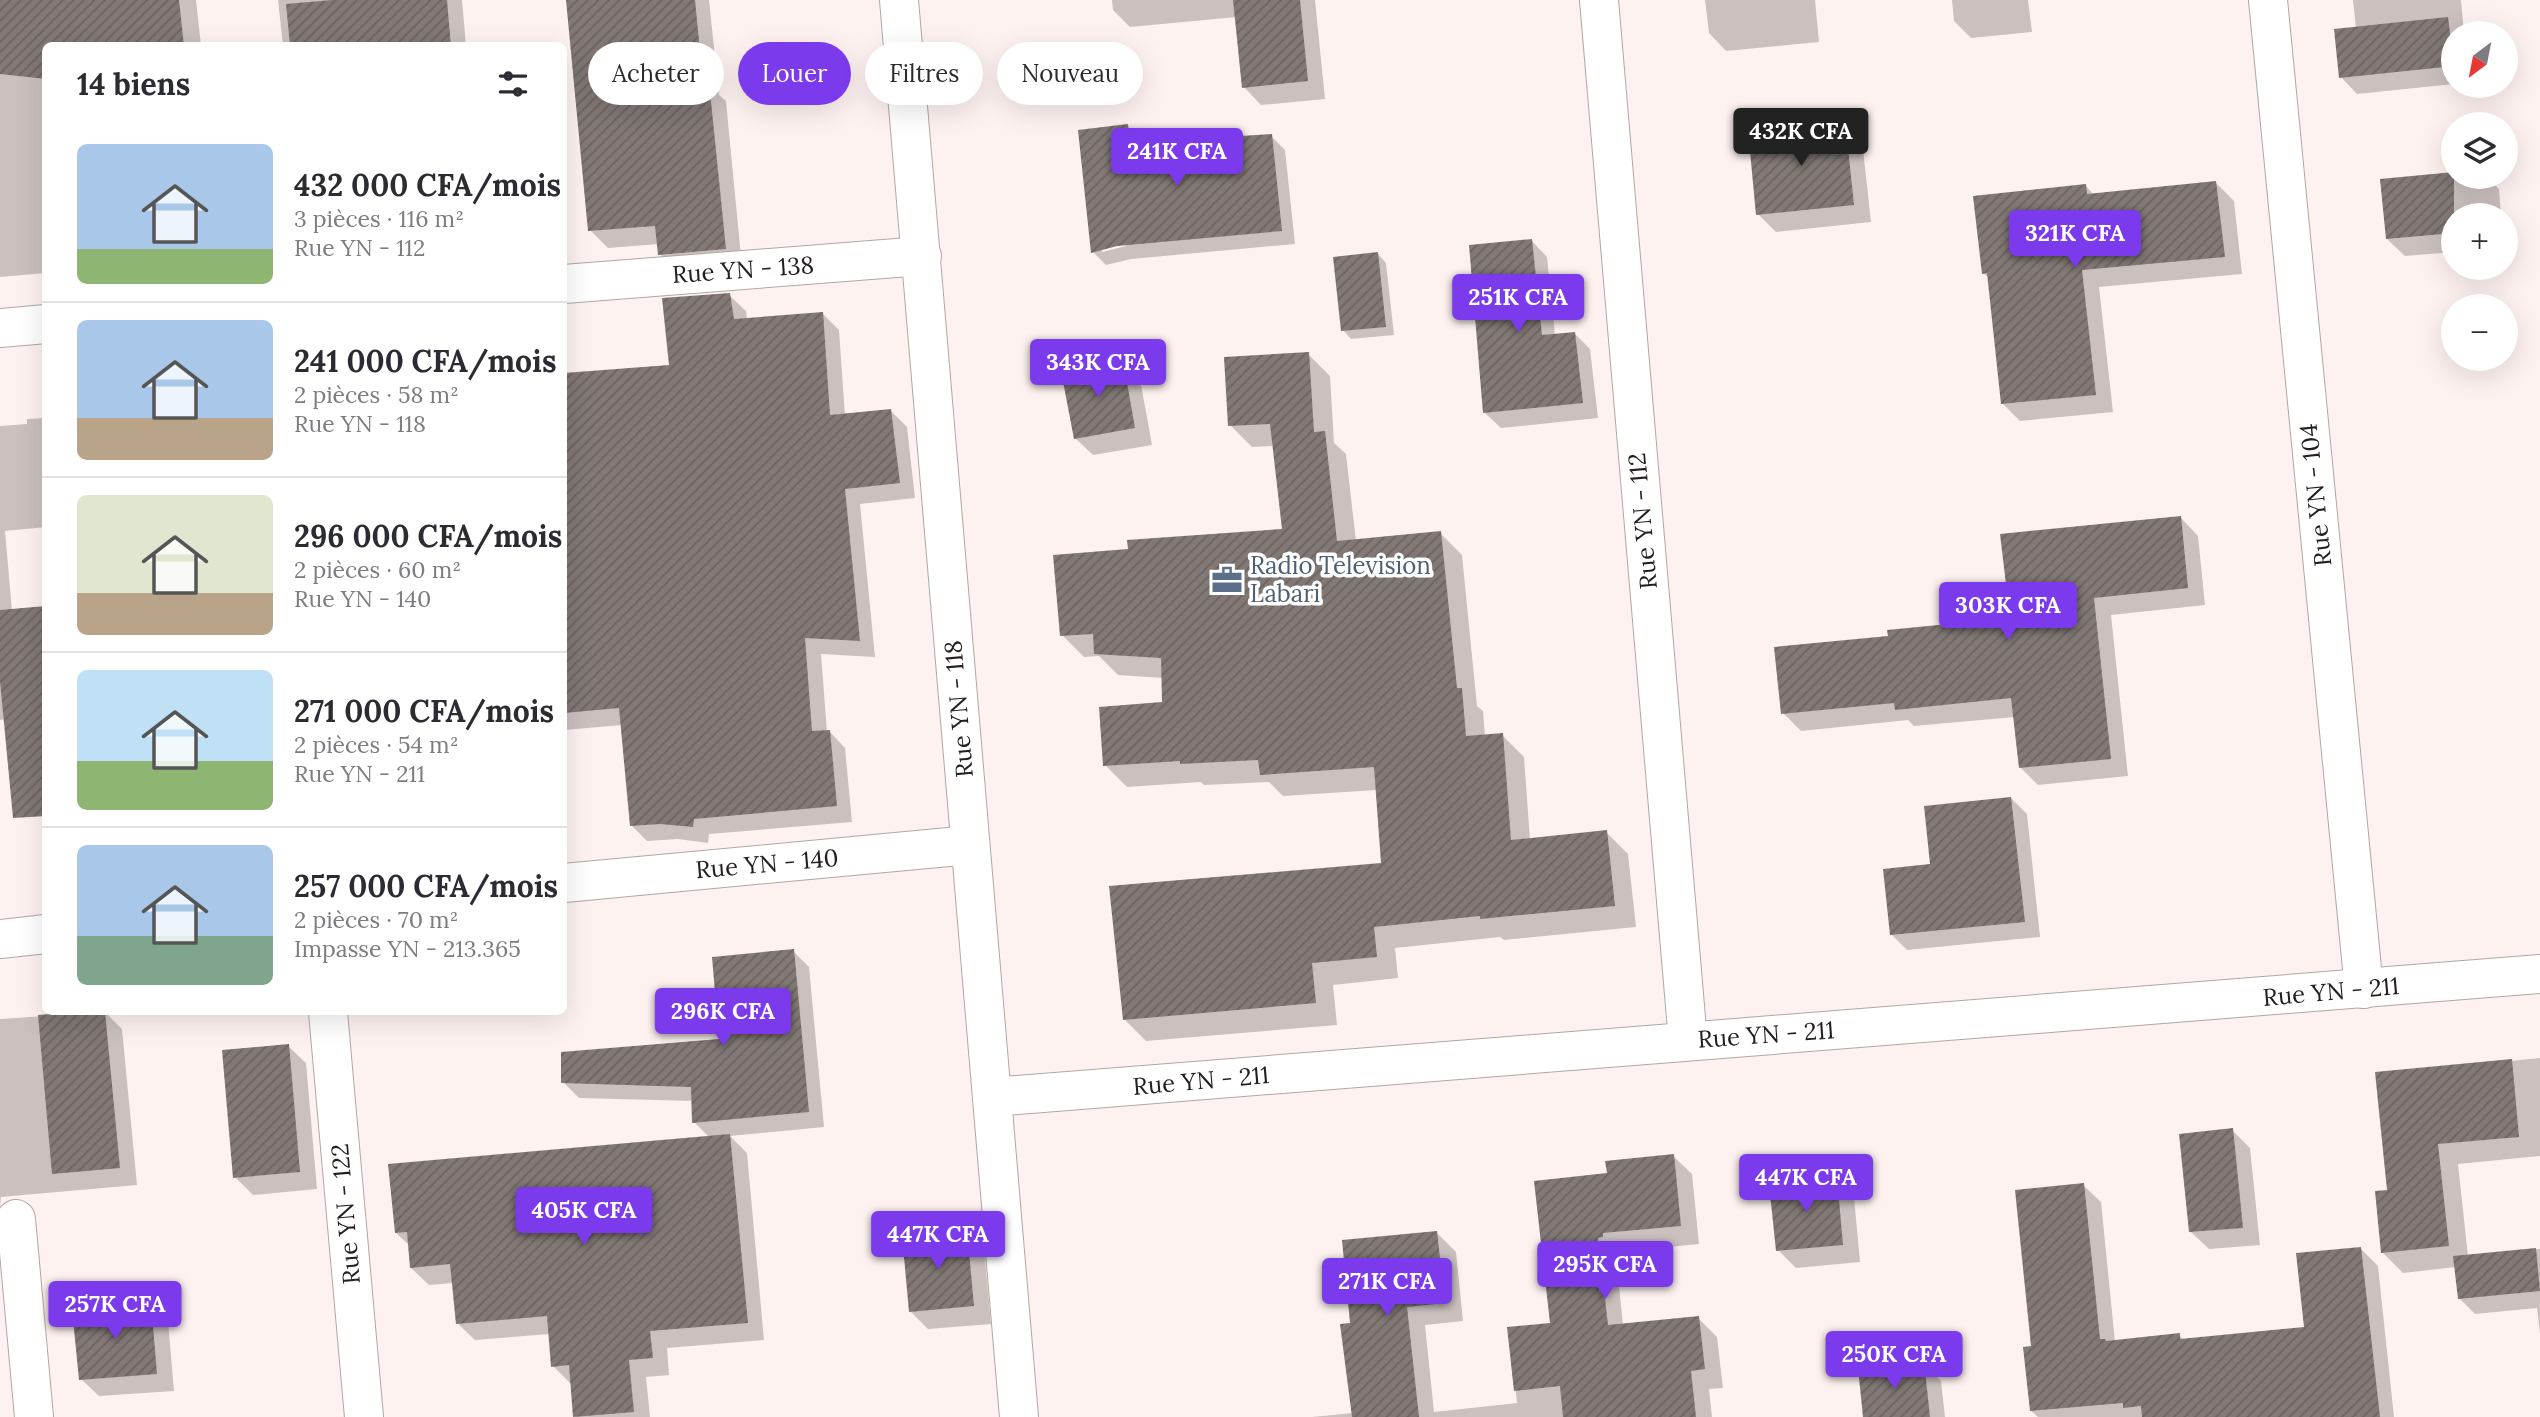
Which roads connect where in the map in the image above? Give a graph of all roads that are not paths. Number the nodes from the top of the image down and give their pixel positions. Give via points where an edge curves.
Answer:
1 (899, 0) edge
2 (1599, 0) edge
3 (2268, 0) edge
4 (922, 256) junction
5 (567, 284) edge
6 (42, 324) edge
7 (0, 328) edge
8 (970, 845) junction
9 (567, 883) edge
10 (42, 934) edge
11 (0, 939) edge
12 (2540, 974) edge
13 (2364, 989) junction
14 (328, 1015) edge
15 (1688, 1041) junction
16 (992, 1097) junction
17 (16, 1219) dead end
18 (34, 1417) edge
19 (364, 1417) edge
20 (1019, 1417) edge

1 - 4 street, Rue YN - 118
2 - 15 street, Rue YN - 112
3 - 13 street, Rue YN - 104
4 - 5 street, Rue YN - 138
4 - 8 street, Rue YN - 118
6 - 7 street
8 - 9 street, Rue YN - 140
8 - 16 street, Rue YN - 118
10 - 11 street
12 - 13 street, Rue YN - 211
13 - 15 street, Rue YN - 211
14 - 19 street, Rue YN - 122
15 - 16 street, Rue YN - 211
16 - 20 street, Rue YN - 118
17 - 18 street

